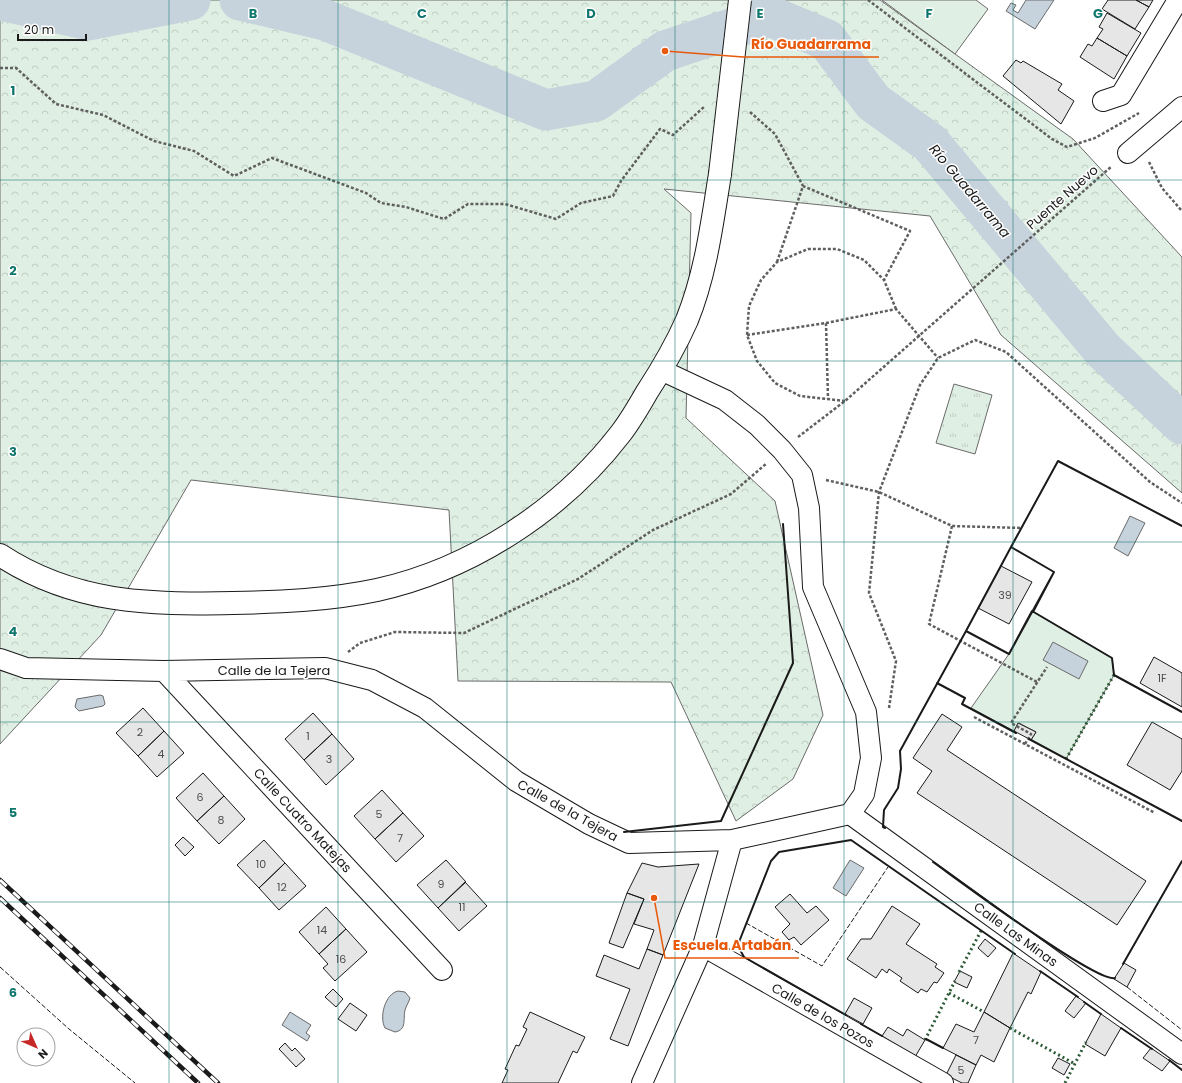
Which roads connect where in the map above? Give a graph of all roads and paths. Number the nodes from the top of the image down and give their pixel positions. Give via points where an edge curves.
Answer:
1 (740, 0) edge
2 (868, 0) edge
3 (1178, 0) edge
4 (0, 68) edge
5 (1103, 101) dead end
6 (712, 107) dead end
7 (1182, 107) edge
8 (748, 110) dead end
9 (1145, 110) dead end
10 (1135, 147) junction
11 (803, 186) junction
12 (1182, 211) edge
13 (777, 262) junction
14 (884, 280) junction
15 (896, 309) junction
16 (826, 323) junction
17 (747, 335) junction
18 (918, 335) junction
19 (938, 358) junction
20 (661, 370) junction
21 (828, 399) junction
22 (845, 401) junction
23 (782, 450) junction
24 (802, 475) junction
25 (879, 492) junction
26 (1182, 503) edge
27 (952, 526) junction
28 (1022, 528) dead end
29 (0, 555) edge
30 (0, 659) edge
31 (1046, 667) dead end
32 (325, 668) junction
33 (164, 671) junction
34 (1037, 682) junction
35 (888, 712) dead end
36 (974, 717) dead end
37 (1025, 744) junction
38 (1155, 813) dead end
39 (850, 814) junction
40 (732, 840) junction
41 (703, 946) junction
42 (442, 970) dead end
43 (1182, 1054) edge
44 (642, 1083) edge
45 (943, 1083) edge

1 - 20 main road, bridge via 720,174 704,267 686,320
2 - 9 path via 1052,139 1067,147 1095,138
3 - 5 street via 1121,96
4 - 6 path via 16,68 56,104 103,115 154,141 194,151 234,176 272,158 366,193 381,203 444,218 468,204 505,204 556,219 581,203 613,196 621,181 660,129 673,134 704,106
7 - 10 street
8 - 11 path via 775,134
10 - 12 path via 1162,188
10 - 18 path, Puente Nuevo
11 - 13 path
11 - 14 path via 910,232
13 - 14 path via 808,249 837,250 864,260
13 - 17 path via 761,280 749,306
14 - 15 path
15 - 16 path
15 - 18 path
16 - 17 path
16 - 21 path
17 - 21 path via 756,362 775,383 800,396
18 - 19 path
18 - 22 path, Puente Nuevo
19 - 25 path via 920,385
19 - 26 path via 975,340 1006,352 1150,482
20 - 23 street via 725,400 757,424
20 - 29 main road via 622,432 597,461 545,510 468,557 378,590 296,601 203,604 134,601 74,590 27,570
21 - 22 path
22 - 23 path, Puente Nuevo
23 - 24 street
23 - 32 path, Puente Nuevo via 732,494 653,530 578,579 464,634 395,632 360,643
24 - 25 path
24 - 39 street via 809,508 813,587 866,712 871,758 864,794
25 - 27 path
25 - 35 path via 869,593 896,661
27 - 28 path
27 - 34 path via 929,624
30 - 33 street, Calle de la Tejera via 26,668
31 - 34 path
32 - 33 street, Calle de la Tejera
32 - 40 street, Calle de la Tejera via 372,680 425,708 516,781 589,824 629,843
33 - 42 street, Calle Cuatro Matejas
34 - 37 path via 1011,723 1031,734
36 - 37 path
37 - 38 path
39 - 40 street, Calle de la Tejera
39 - 43 street, Calle Las Minas
40 - 41 street
41 - 44 street
41 - 45 street, Calle de los Pozos

